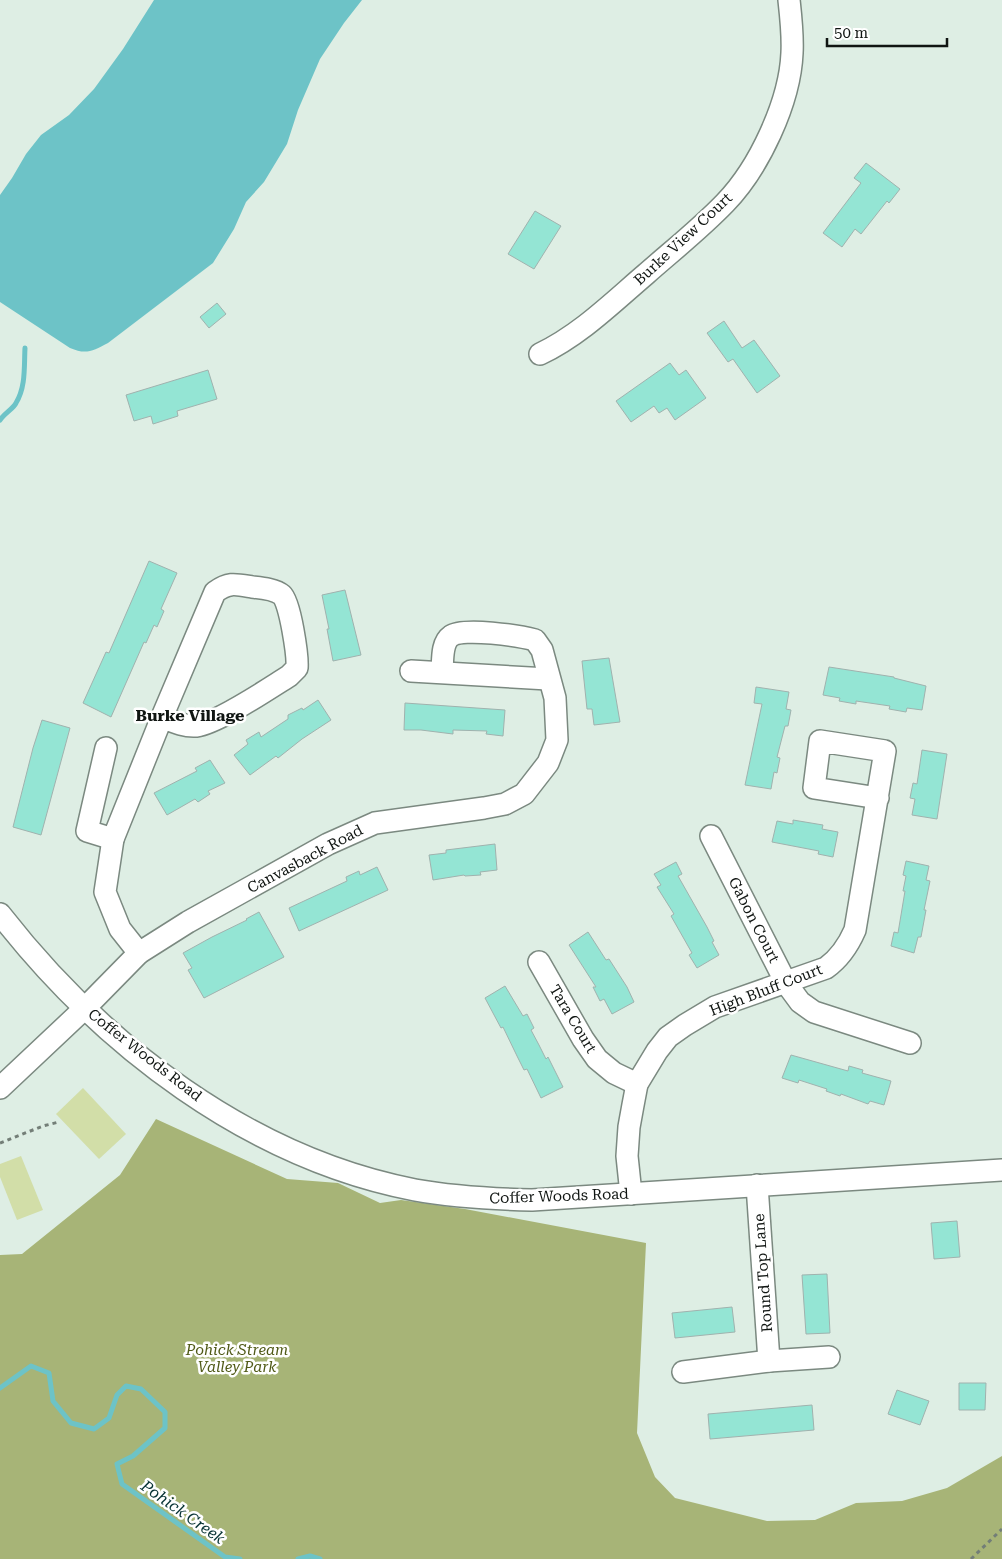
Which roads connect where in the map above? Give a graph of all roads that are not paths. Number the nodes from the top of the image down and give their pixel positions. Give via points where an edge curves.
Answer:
1 (789, 0) edge
2 (540, 354) dead end
3 (411, 671) dead end
4 (442, 672) junction
5 (548, 678) junction
6 (162, 718) junction
7 (106, 748) dead end
8 (878, 798) dead end
9 (711, 836) dead end
10 (113, 839) junction
11 (0, 914) edge
12 (139, 953) junction
13 (539, 962) dead end
14 (786, 983) junction
15 (85, 1008) junction
16 (910, 1043) dead end
17 (637, 1084) junction
18 (0, 1088) edge
19 (1002, 1170) edge
20 (757, 1185) junction
21 (631, 1194) junction
22 (829, 1357) dead end
23 (769, 1361) junction
24 (683, 1372) dead end

1 - 2 street, Burke View Court via 792,54 786,85 767,138 740,184 706,221 608,307 561,344
3 - 4 street
4 - 5 street
4 - 5 street, Canvasback Road via 444,646 450,636 461,632 535,640 542,650
5 - 12 street, Canvasback Road via 555,698 557,740 548,763 524,794 505,804 375,823 328,844
6 - 6 street via 215,592 235,584 282,595 287,603 298,658 297,668 289,676 214,720 196,726
6 - 10 street
7 - 10 street via 87,832
8 - 14 street, High Bluff Court via 860,906 848,946 826,968
9 - 14 street, Gabon Court
10 - 12 street via 105,892 120,929
11 - 15 street, Coffer Woods Road via 46,970
12 - 15 street, Canvasback Road
13 - 17 street, Tara Court via 598,1059 614,1073
14 - 16 street, Gabon Court via 800,1002 814,1012
14 - 17 street, High Bluff Court via 716,1007 685,1024 668,1037
15 - 18 street, Canvasback Road
15 - 21 street, Coffer Woods Road via 172,1081 220,1114 263,1138 327,1166 415,1190 475,1198 532,1200
17 - 21 street, High Bluff Court via 628,1127
19 - 20 street, Coffer Woods Road
20 - 21 street, Coffer Woods Road
20 - 23 street, Round Top Lane
22 - 23 street
23 - 24 street

